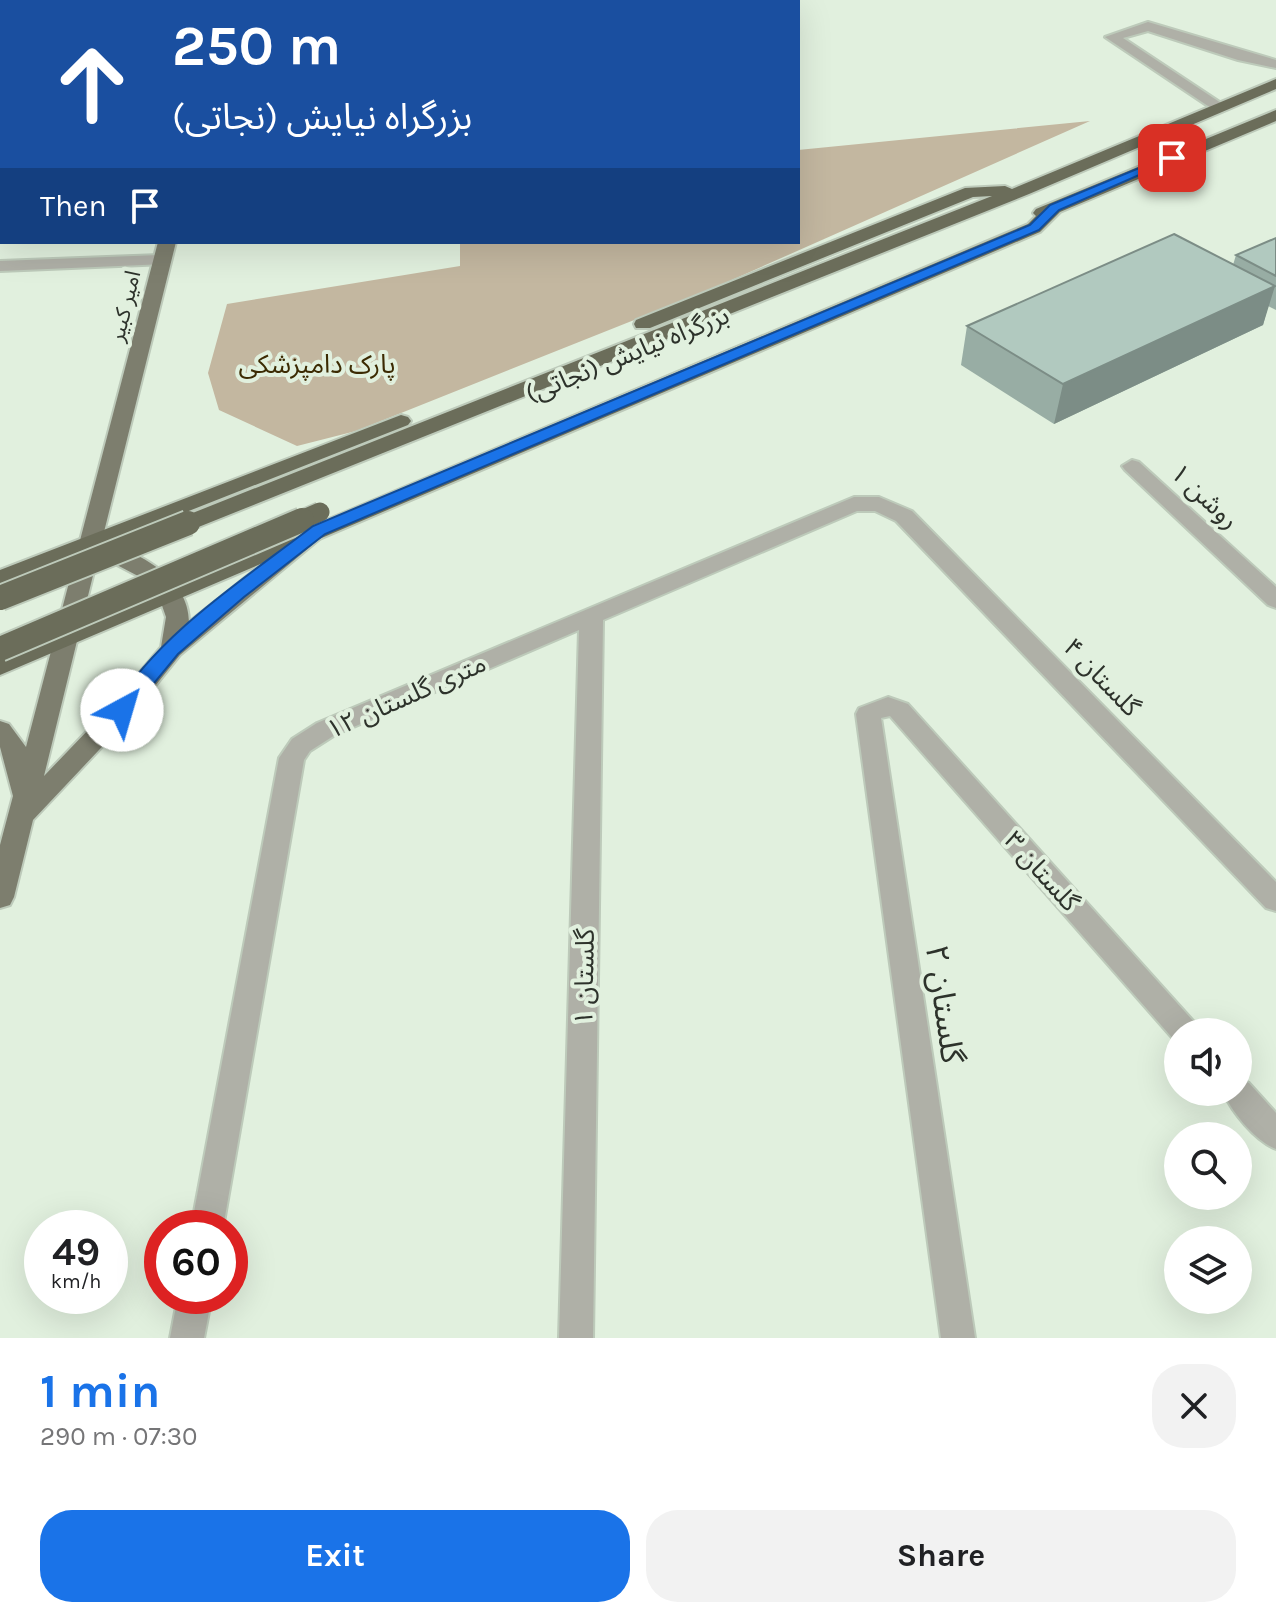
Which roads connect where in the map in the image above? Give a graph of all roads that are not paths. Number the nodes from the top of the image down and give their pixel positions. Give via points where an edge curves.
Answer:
1 (1276, 64) edge
2 (1276, 84) edge
3 (1219, 107) junction
4 (1276, 115) edge
5 (1023, 190) junction
6 (1055, 207) junction
7 (46, 244) edge
8 (164, 251) edge
9 (37, 263) junction
10 (0, 266) edge
11 (1132, 466) dead end
12 (879, 504) joint
13 (319, 530) junction
14 (91, 543) junction
15 (0, 578) edge
16 (169, 594) junction
17 (0, 598) edge
18 (1276, 600) edge
19 (591, 616) junction
20 (68, 637) junction
21 (0, 649) edge
22 (172, 649) junction
23 (0, 667) edge
24 (899, 710) joint
25 (0, 730) edge
26 (23, 815) junction
27 (0, 897) edge
28 (1276, 900) edge
29 (1173, 1018) edge
30 (1250, 1106) edge
31 (1276, 1135) edge
32 (210, 1210) edge
33 (192, 1314) edge
34 (187, 1338) edge
35 (576, 1338) edge
36 (958, 1338) edge

1 - 3 street via 1148,26 1112,37
2 - 3 highway, بزرگراه نیایش (نجاتی)
3 - 5 highway, بزرگراه نیایش (نجاتی)
4 - 6 highway, بزرگراه نیایش (نجاتی)
5 - 14 highway via 971,192
5 - 17 highway, بزرگراه نیایش (نجاتی), bridge
6 - 13 highway via 1034,228
6 - 21 highway, بزرگراه نیایش (نجاتی), bridge
7 - 9 street
8 - 9 street
8 - 14 main road, امیر کبیر
9 - 10 street
11 - 18 street, روشن ۱
12 - 19 street, ۱۲ متری گلستان via 854,504
12 - 28 street, گلستان ۴ via 904,516
13 - 16 highway
13 - 22 main road
14 - 15 highway
14 - 16 main road via 146,571
14 - 20 main road, امیر کبیر
16 - 20 highway
16 - 22 main road via 178,616
19 - 32 street, ۱۲ متری گلستان via 326,729 301,745 292,758
19 - 35 street, گلستان ۱
20 - 23 highway
20 - 26 main road, امیر کبیر
22 - 26 main road
24 - 29 street, گلستان ۳
24 - 36 street, گلستان ۲ via 876,709 868,714 867,723
25 - 26 main road via 20,758
26 - 27 main road, امیر کبیر
30 - 31 street
33 - 34 street

